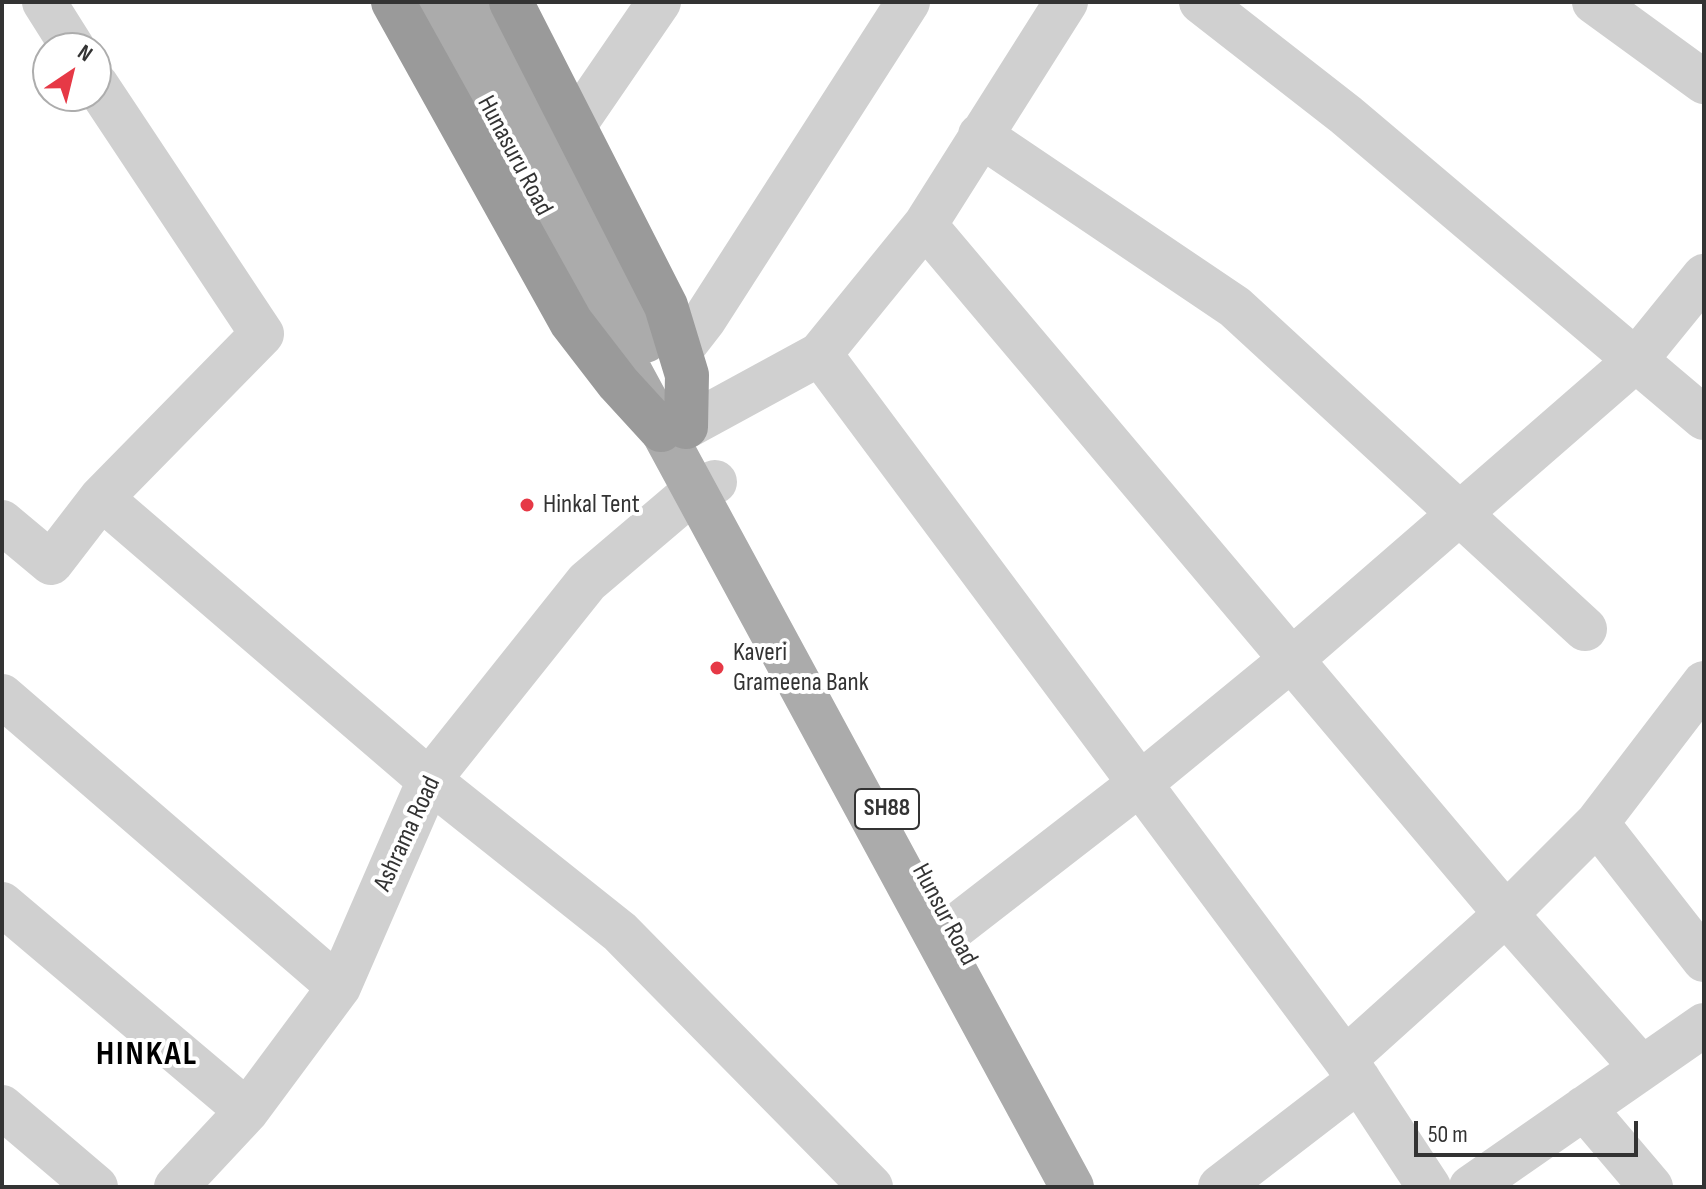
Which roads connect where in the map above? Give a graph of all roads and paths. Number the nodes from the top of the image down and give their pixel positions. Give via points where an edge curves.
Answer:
1 (44, 2) edge
2 (393, 2) edge
3 (430, 2) edge
4 (471, 2) edge
5 (511, 2) edge
6 (659, 2) edge
7 (908, 2) edge
8 (1066, 2) edge
9 (1201, 2) edge
10 (1594, 2) edge
11 (63, 32) edge
12 (1704, 82) edge
13 (112, 108) edge
14 (574, 126) junction
15 (980, 135) junction
16 (925, 225) junction
17 (1704, 276) edge
18 (610, 302) junction
19 (820, 354) junction
20 (1635, 361) junction
21 (683, 363) junction
22 (1704, 418) edge
23 (674, 429) junction
24 (704, 486) junction
25 (101, 498) junction
26 (1458, 515) junction
27 (2, 522) edge
28 (1585, 629) dead end
29 (1292, 659) junction
30 (2, 696) edge
31 (1696, 710) edge
32 (429, 780) junction
33 (1142, 782) junction
34 (1597, 823) junction
35 (2, 904) edge
36 (1506, 914) junction
37 (951, 930) junction
38 (1704, 960) edge
39 (339, 987) junction
40 (1704, 1025) edge
41 (1642, 1068) junction
42 (1352, 1070) junction
43 (2, 1107) edge
44 (1584, 1108) junction
45 (247, 1111) junction
46 (96, 1187) edge
47 (176, 1187) edge
48 (871, 1187) edge
49 (1072, 1187) edge
50 (1093, 1187) edge
51 (1220, 1187) edge
52 (1429, 1187) edge
53 (1471, 1187) edge
54 (1651, 1187) edge

1 - 11 street
2 - 23 highway via 571,322 618,383
3 - 18 main road, Hunasuru Road
4 - 18 main road, Hunasuru Road via 562,169
5 - 14 highway
6 - 14 street
7 - 21 street via 704,320
8 - 15 street
9 - 20 street via 1346,115
10 - 12 street
13 - 25 street via 262,334
14 - 21 highway via 666,306
15 - 16 street
15 - 26 street via 1235,307
16 - 19 street
16 - 29 street
17 - 20 street
18 - 23 main road
19 - 23 street
19 - 33 street
20 - 22 street
20 - 26 street
21 - 23 highway
23 - 24 main road
24 - 32 street, Ashrama Road via 587,582
24 - 37 main road, Hunsur Road / SH88
24 - 49 main road
25 - 27 street via 51,563
25 - 32 street
26 - 28 street
26 - 29 street
29 - 33 street
29 - 36 street
30 - 39 street
31 - 34 street
32 - 39 street, Ashrama Road
32 - 48 street via 620,932
33 - 37 street
33 - 42 street
34 - 36 street
34 - 38 street
35 - 45 street
36 - 41 street
36 - 42 street
37 - 50 main road, Hunsur Road / SH88
39 - 45 street, Ashrama Road
40 - 41 street
41 - 44 street
42 - 51 street
42 - 52 street
43 - 46 street
44 - 53 street
44 - 54 street
45 - 47 street, Ashrama Road

